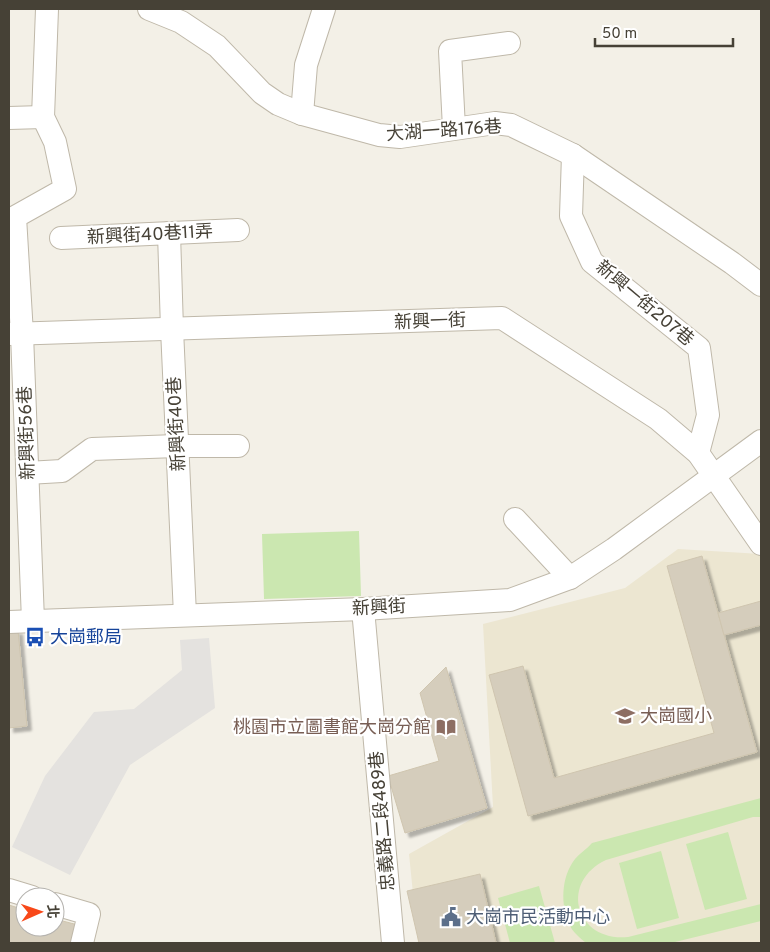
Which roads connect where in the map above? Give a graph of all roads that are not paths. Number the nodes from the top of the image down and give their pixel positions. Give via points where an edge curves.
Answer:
1 (47, 9) edge
2 (148, 9) edge
3 (324, 9) edge
4 (509, 43) dead end
5 (302, 114) junction
6 (43, 117) junction
7 (9, 118) edge
8 (454, 128) junction
9 (573, 155) junction
10 (238, 230) dead end
11 (169, 233) junction
12 (61, 238) dead end
13 (761, 285) edge
14 (172, 329) junction
15 (16, 334) edge
16 (761, 441) edge
17 (177, 446) junction
18 (238, 446) dead end
19 (698, 453) junction
20 (27, 473) junction
21 (714, 476) junction
22 (515, 519) dead end
23 (761, 544) edge
24 (570, 578) junction
25 (363, 609) junction
26 (185, 615) junction
27 (32, 621) junction
28 (9, 622) edge
29 (65, 907) edge
30 (82, 943) edge
31 (393, 943) edge

1 - 6 street, 新興街56巷
2 - 5 street, 大湖一路176巷 via 181,22 217,46 262,92 278,104
3 - 5 street via 306,65
4 - 8 street via 450,51
5 - 8 street, 大湖一路176巷 via 386,136 400,137
6 - 7 street
6 - 15 street, 新興街56巷 via 55,142 65,189 15,217
8 - 9 street, 大湖一路176巷 via 495,123 511,125
9 - 13 street, 大湖一路176巷
9 - 19 street, 新興一街207巷 via 571,216 592,262 699,348 708,415
10 - 11 street, 新興街40巷11弄
11 - 12 street, 新興街40巷11弄
11 - 14 street, 新興街40巷
14 - 15 street, 新興一街
14 - 17 street, 新興街40巷
14 - 19 street, 新興一街 via 502,318 658,419
15 - 20 street, 新興街56巷
16 - 21 street, 新興街
17 - 18 street
17 - 20 street via 92,449 62,471
17 - 26 street, 新興街40巷
19 - 21 street, 新興一街
20 - 27 street, 新興街56巷
21 - 23 street, 新興一街
21 - 24 street, 新興街
22 - 24 street
24 - 25 street, 新興街 via 510,600
25 - 26 street, 新興街
25 - 31 street, 忠義路二段489巷
26 - 27 street, 新興街
27 - 28 street, 新興街
29 - 30 street via 89,914

